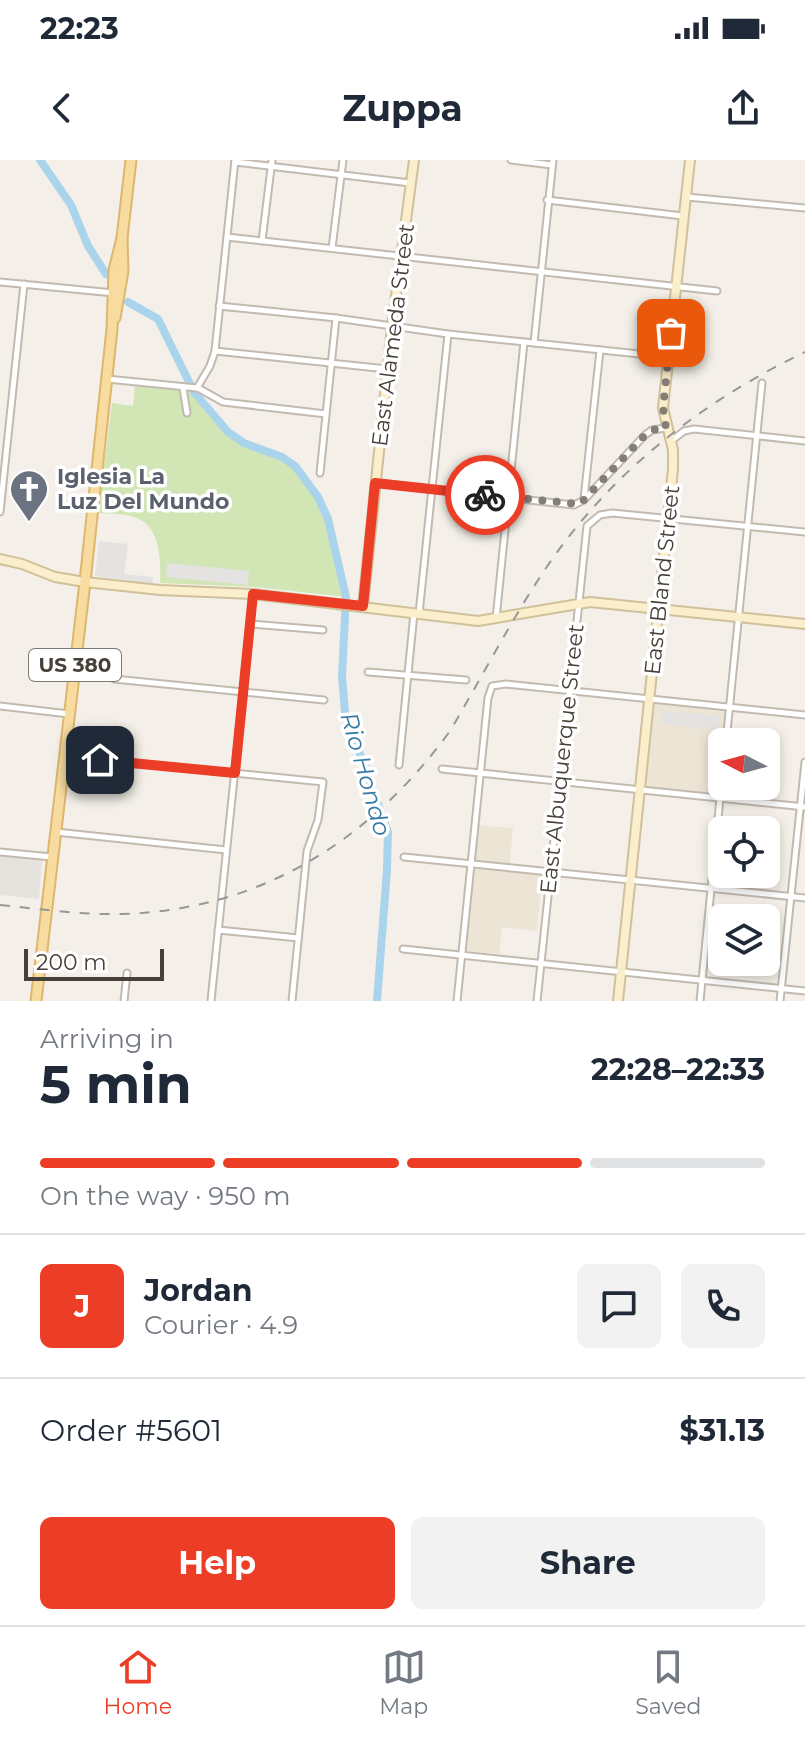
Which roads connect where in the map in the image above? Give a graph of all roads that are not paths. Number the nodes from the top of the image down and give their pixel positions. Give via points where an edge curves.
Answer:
1 (131, 160) edge
2 (343, 160) edge
3 (414, 160) edge
4 (511, 160) edge
5 (690, 160) edge
6 (235, 161) edge
7 (552, 162) edge
8 (271, 163) edge
9 (341, 175) junction
10 (411, 183) junction
11 (686, 197) junction
12 (547, 200) junction
13 (805, 208) edge
14 (684, 216) junction
15 (227, 237) junction
16 (262, 241) junction
17 (332, 248) junction
18 (402, 255) junction
19 (543, 271) junction
20 (0, 282) edge
21 (24, 284) junction
22 (676, 286) junction
23 (717, 291) dead end
24 (116, 294) junction
25 (219, 306) junction
26 (336, 318) junction
27 (392, 326) junction
28 (448, 334) junction
29 (524, 342) junction
30 (534, 343) junction
31 (600, 350) junction
32 (215, 351) junction
33 (669, 357) junction
34 (332, 364) junction
35 (388, 369) junction
36 (106, 379) junction
37 (762, 383) dead end
38 (185, 388) junction
39 (196, 388) junction
40 (187, 413) dead end
41 (326, 414) junction
42 (666, 428) junction
43 (757, 436) junction
44 (805, 441) edge
45 (670, 442) junction
46 (320, 473) dead end
47 (375, 483) junction
48 (432, 489) junction
49 (508, 497) junction
50 (584, 500) junction
51 (0, 512) edge
52 (668, 518) junction
53 (748, 526) junction
54 (805, 532) edge
55 (0, 559) edge
56 (85, 582) junction
57 (253, 594) junction
58 (578, 603) junction
59 (358, 605) junction
60 (658, 609) junction
61 (417, 614) junction
62 (739, 617) junction
63 (496, 620) junction
64 (250, 624) junction
65 (805, 624) edge
66 (323, 630) dead end
67 (368, 672) dead end
68 (408, 675) junction
69 (114, 679) dead end
70 (466, 680) dead end
71 (243, 691) junction
72 (569, 691) junction
73 (324, 700) dead end
74 (650, 700) junction
75 (0, 706) edge
76 (729, 707) junction
77 (69, 714) junction
78 (805, 715) edge
79 (727, 728) edge
80 (64, 756) junction
81 (805, 762) edge
82 (399, 765) dead end
83 (442, 769) dead end
84 (235, 773) junction
85 (480, 773) junction
86 (559, 782) junction
87 (640, 790) junction
88 (708, 797) edge
89 (738, 800) edge
90 (803, 807) edge
91 (55, 832) junction
92 (226, 850) junction
93 (0, 852) edge
94 (52, 857) junction
95 (404, 857) dead end
96 (471, 864) junction
97 (550, 872) junction
98 (630, 881) junction
99 (708, 888) edge
100 (711, 888) joint
101 (791, 897) junction
102 (805, 898) edge
103 (218, 930) junction
104 (298, 938) junction
105 (403, 949) dead end
106 (462, 955) junction
107 (541, 963) junction
108 (621, 972) junction
109 (127, 973) dead end
110 (702, 980) junction
111 (781, 988) junction
112 (805, 991) edge
113 (36, 1001) edge
114 (124, 1001) edge
115 (211, 1001) edge
116 (292, 1001) edge
117 (457, 1001) edge
118 (537, 1001) edge
119 (618, 1001) edge
120 (700, 1001) edge
121 (780, 1001) edge

1 - 24 main road, US 380
2 - 9 street
3 - 10 street, East Alameda Street
4 - 7 street
5 - 11 street, East Bland Street
6 - 8 street
6 - 15 street
7 - 12 street
8 - 9 street
8 - 16 street
9 - 10 street
9 - 17 street
10 - 18 street, East Alameda Street
11 - 13 street
11 - 14 street, East Bland Street
12 - 14 street
12 - 19 street
14 - 22 street, East Bland Street
15 - 16 street
15 - 25 street
16 - 17 street
17 - 18 street
18 - 19 street
18 - 27 street, East Alameda Street
19 - 22 street
19 - 30 street
20 - 21 street
21 - 24 street
21 - 51 street
22 - 23 street
22 - 33 street, East Bland Street
24 - 36 main road, US 380
25 - 26 street
25 - 32 street
26 - 27 street
26 - 34 street
27 - 28 street
27 - 35 street, East Alameda Street
28 - 29 street
28 - 48 street
29 - 30 street
29 - 49 street
30 - 31 street
31 - 33 street
31 - 50 street
32 - 34 street
32 - 39 street
33 - 42 street, East Bland Street
34 - 35 street
34 - 41 street
35 - 47 street, East Alameda Street
36 - 38 street
36 - 56 main road, US 380
37 - 43 street
38 - 39 street
38 - 40 street
39 - 41 street via 223,402
41 - 46 street
42 - 45 street, East Bland Street
42 - 50 street via 645,435
43 - 44 street
43 - 45 street via 691,429
43 - 53 street
45 - 52 street, East Bland Street
47 - 48 street
47 - 59 street, East Alameda Street
48 - 49 street
48 - 61 street
49 - 50 street via 574,505
49 - 63 street
52 - 53 street
52 - 58 street, East Albuquerque Street via 608,513 593,519 585,533
52 - 60 street, East Bland Street
53 - 54 street
53 - 62 street
55 - 56 street
56 - 57 street
56 - 77 main road, US 380
57 - 59 street
57 - 64 street
58 - 60 street
58 - 63 street
58 - 72 street, East Albuquerque Street
59 - 61 street
60 - 62 street
60 - 74 street, East Bland Street
61 - 63 street
61 - 68 street
62 - 65 street
62 - 76 street
64 - 66 street
64 - 71 street
67 - 68 street
68 - 70 street
68 - 82 street
69 - 71 street
71 - 73 street
71 - 84 street
72 - 74 street
72 - 85 street via 492,686
72 - 86 street, East Albuquerque Street
74 - 76 street
74 - 87 street, East Bland Street
75 - 77 street
76 - 78 street
76 - 79 street
77 - 80 main road, US 380
80 - 84 street
80 - 91 main road, US 380
81 - 90 street
83 - 85 street
84 - 92 street
84 - 104 street via 323,782 307,851
85 - 86 street
85 - 96 street
86 - 87 street
86 - 97 street, East Albuquerque Street
87 - 88 street
87 - 98 street, East Bland Street
89 - 90 street
90 - 101 street
91 - 92 street
91 - 94 main road, US 380
92 - 103 street
93 - 94 street
94 - 113 main road, US 380
95 - 96 street
96 - 97 street
96 - 106 street
97 - 98 street
97 - 107 street, East Albuquerque Street
98 - 99 street
98 - 108 street, East Bland Street
100 - 101 street
100 - 110 street
101 - 102 street
101 - 111 street
103 - 104 street
103 - 115 street
104 - 116 street
105 - 106 street
106 - 107 street
106 - 117 street
107 - 108 street
107 - 118 street, East Albuquerque Street
108 - 110 street
108 - 119 street, East Bland Street
109 - 114 street
110 - 111 street
110 - 120 street
111 - 112 street
111 - 121 street

